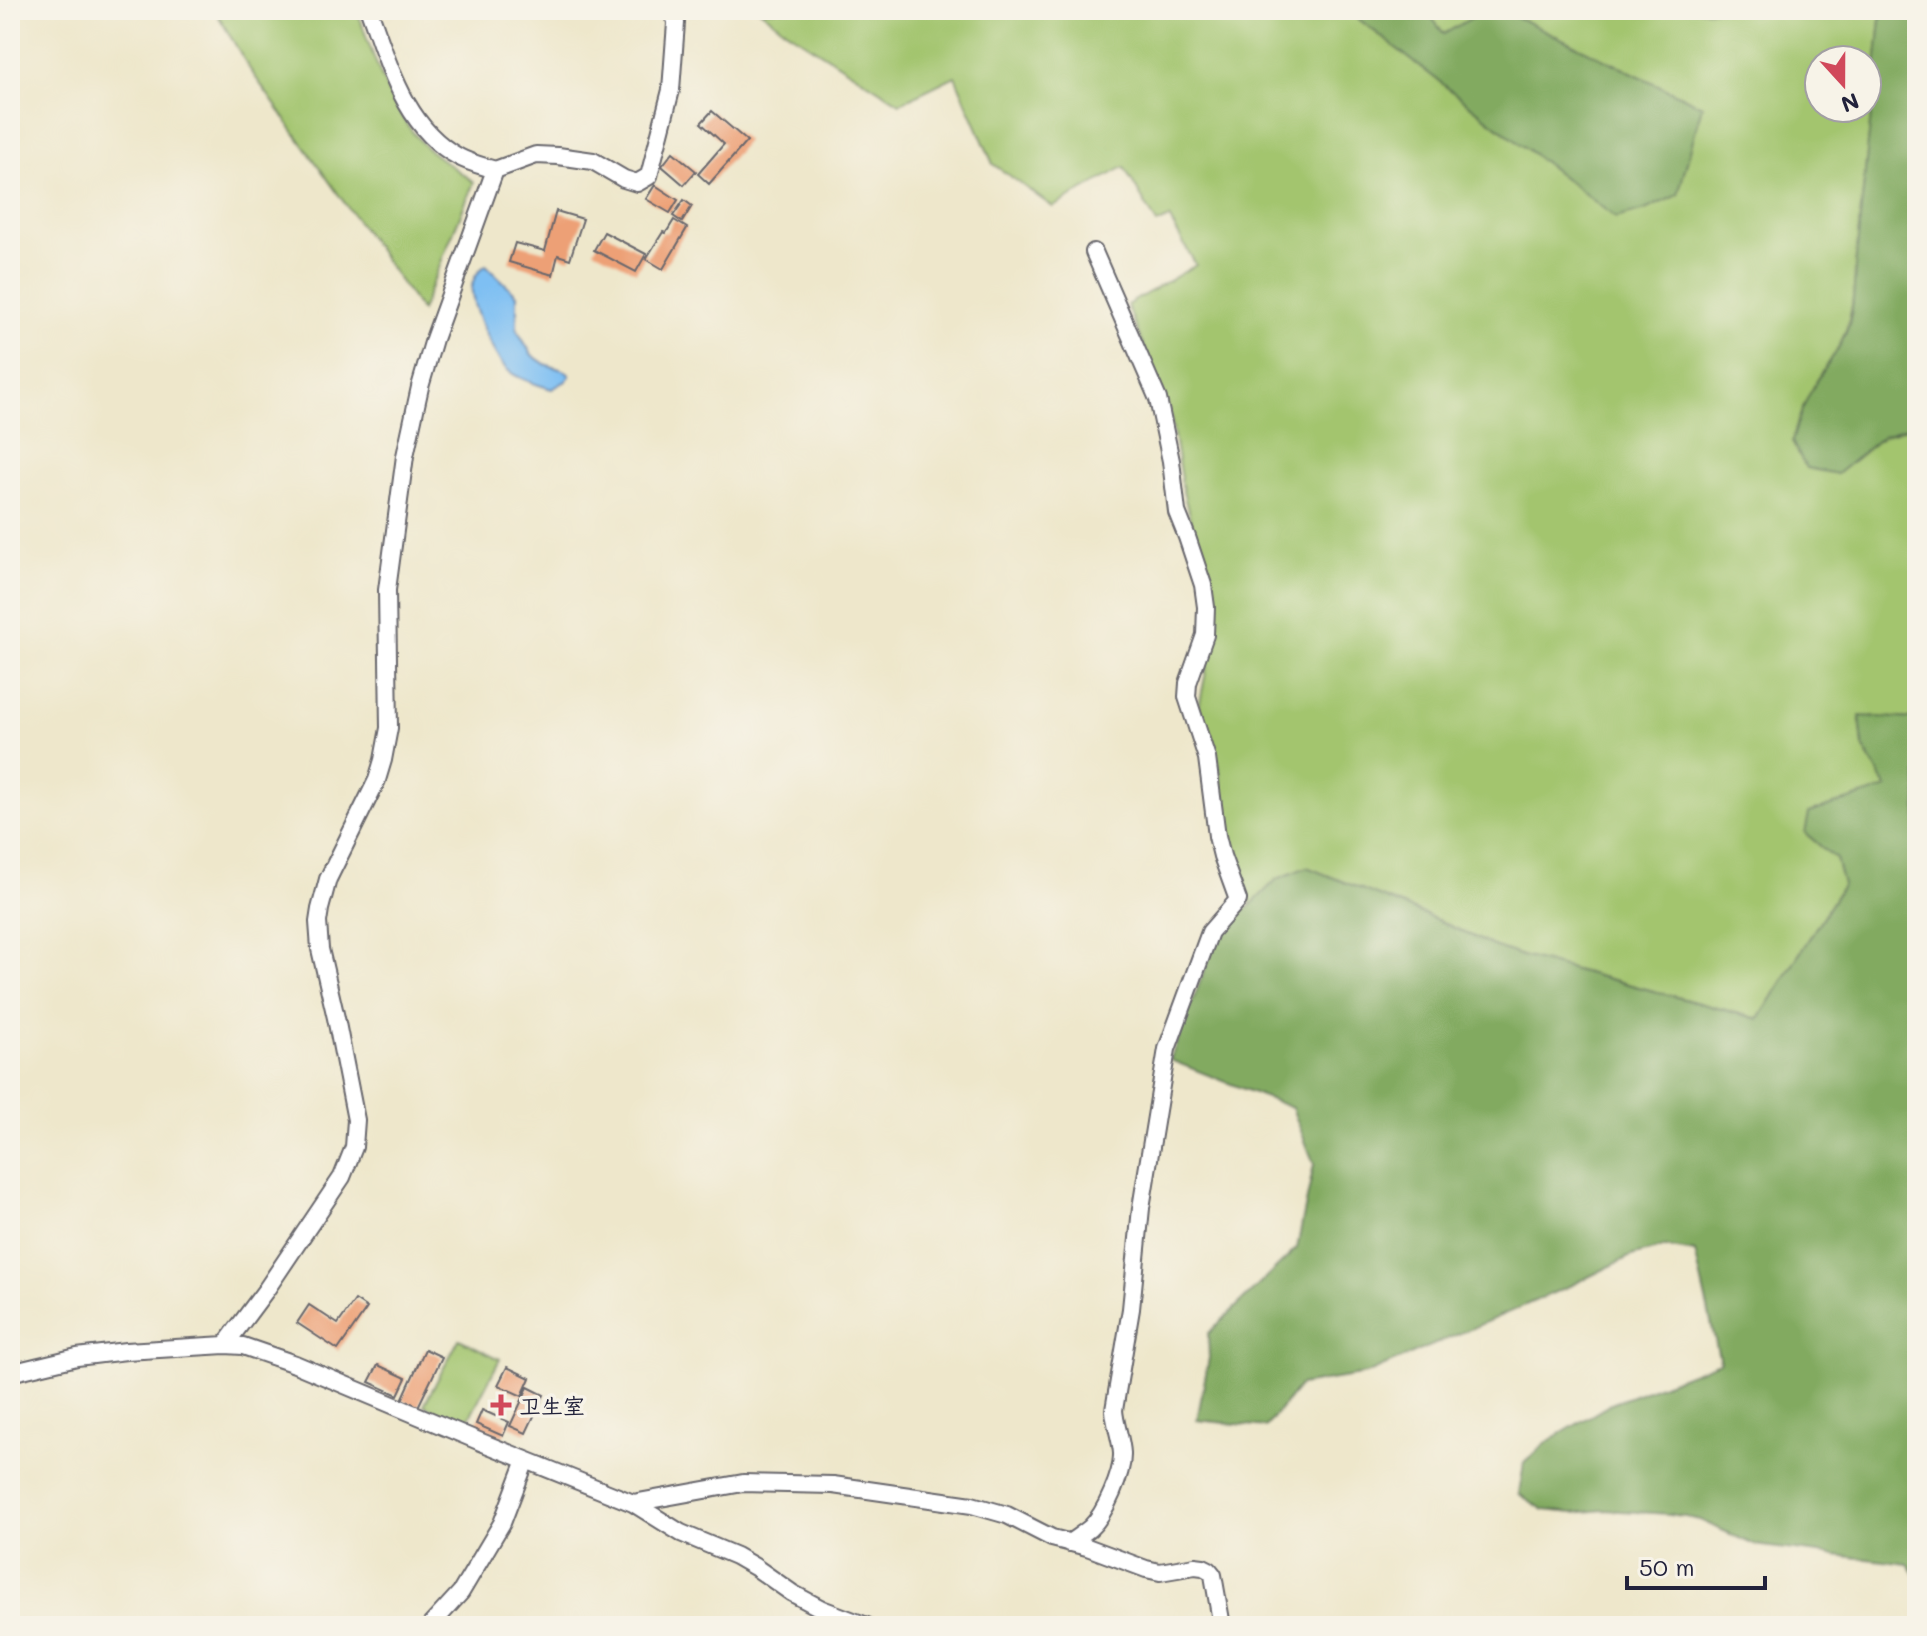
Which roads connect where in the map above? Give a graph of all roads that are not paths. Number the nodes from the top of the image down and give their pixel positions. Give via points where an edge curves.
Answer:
1 (369, 10) edge
2 (673, 10) edge
3 (495, 170) junction
4 (1094, 252) dead end
5 (225, 1345) junction
6 (10, 1373) edge
7 (526, 1460) junction
8 (633, 1503) junction
9 (1069, 1543) junction
10 (430, 1626) edge
11 (867, 1626) edge
12 (1222, 1626) edge

1 - 3 street via 391,71 417,121 460,158
2 - 3 street via 671,90 649,176 630,182 593,161 536,155
3 - 5 street via 434,339 405,456 387,590 389,728 383,760 328,879 318,922 356,1120 354,1147 342,1177
4 - 9 street via 1158,399 1177,512 1203,585 1205,635 1187,697 1207,758 1222,856 1238,900 1210,932 1167,1049 1114,1410 1122,1466 1103,1512
5 - 6 street via 77,1357
5 - 7 street via 295,1364
7 - 8 street
7 - 10 street via 502,1523 461,1592
8 - 9 street via 743,1483 833,1485 987,1508
8 - 11 street via 681,1533 736,1556 822,1609
9 - 12 street via 1160,1572 1195,1566 1209,1570

